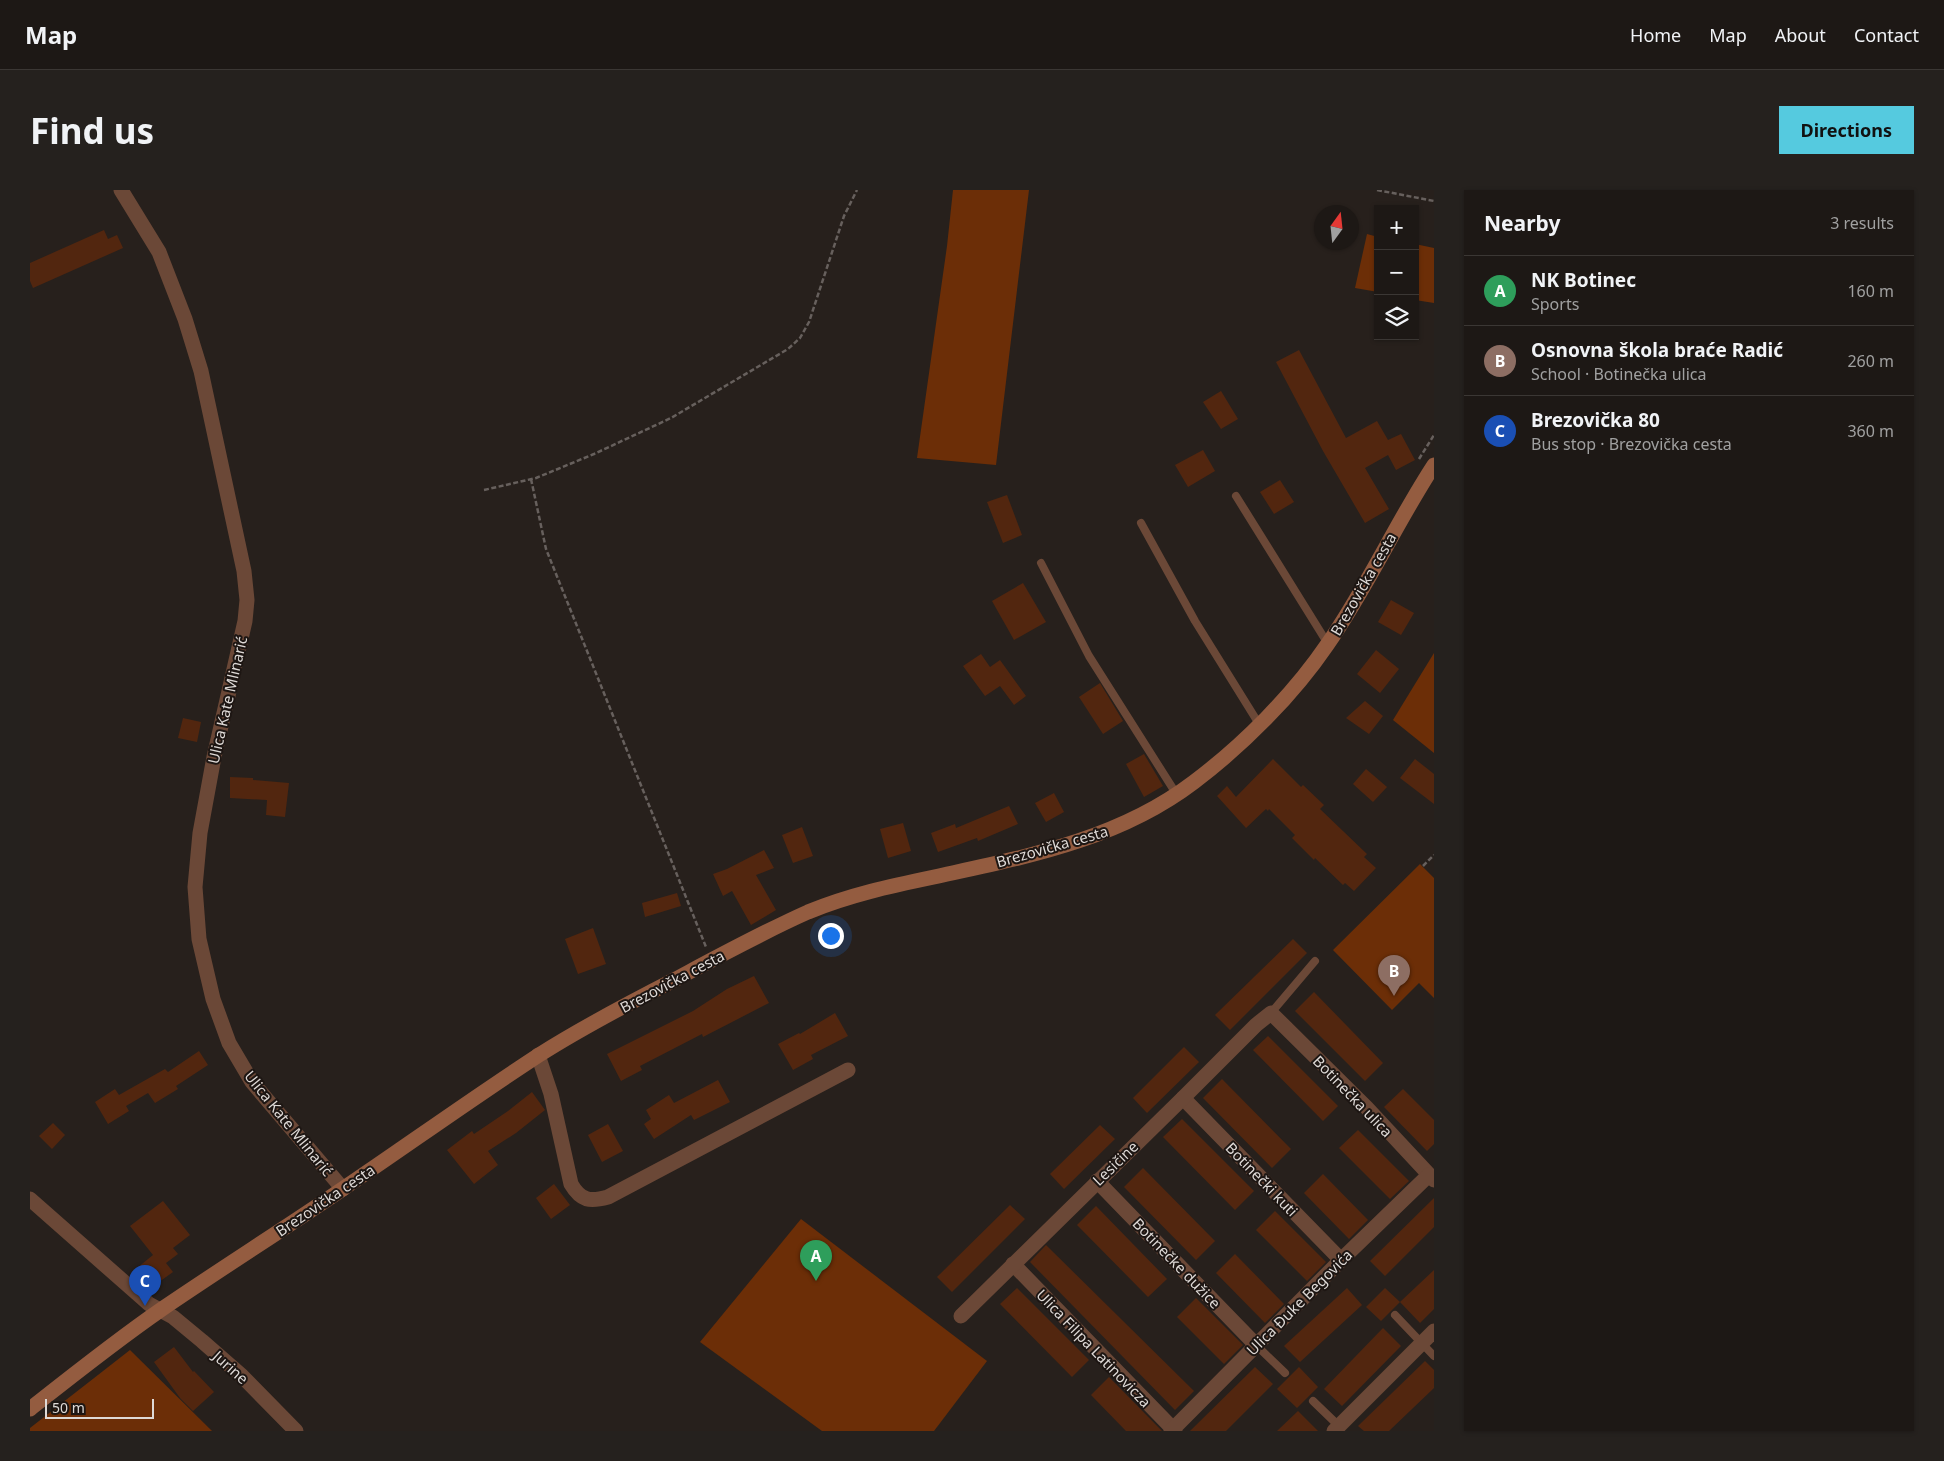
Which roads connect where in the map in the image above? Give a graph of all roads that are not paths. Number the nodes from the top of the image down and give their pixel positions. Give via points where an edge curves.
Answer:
1 (121, 190) edge
2 (1434, 465) edge
3 (1236, 496) dead end
4 (1141, 523) dead end
5 (1041, 563) dead end
6 (1328, 644) junction
7 (1259, 724) junction
8 (1177, 795) junction
9 (1315, 961) dead end
10 (1271, 1012) junction
11 (538, 1055) junction
12 (848, 1070) dead end
13 (1183, 1098) junction
14 (1432, 1177) edge
15 (1097, 1181) junction
16 (343, 1189) junction
17 (30, 1198) edge
18 (1341, 1260) junction
19 (1013, 1264) junction
20 (160, 1311) junction
21 (1395, 1315) dead end
22 (961, 1316) dead end
23 (1434, 1331) edge
24 (1422, 1343) junction
25 (1256, 1345) junction
26 (1434, 1356) edge
27 (1285, 1373) dead end
28 (1314, 1401) dead end
29 (30, 1409) edge
30 (1339, 1429) edge
31 (1173, 1430) edge
32 (296, 1431) edge

1 - 16 street, Ulica Kate Mlinarić via 158,252 185,319 200,372 246,590 245,622 200,833 195,887 199,939 229,1043 252,1082
2 - 6 main road, Brezovička cesta
3 - 6 lane
4 - 7 lane via 1195,621
5 - 8 lane via 1089,656
6 - 7 main road, Brezovička cesta via 1294,688
7 - 8 main road, Brezovička cesta via 1216,765
8 - 11 main road, Brezovička cesta via 1124,824 1066,846 874,890 810,911 626,1004
9 - 10 lane
10 - 13 street, Lesičine
10 - 14 street, Botinečka ulica
11 - 12 street via 551,1094 571,1184 577,1194 588,1200 608,1197
11 - 16 main road, Brezovička cesta
13 - 15 street, Lesičine
13 - 18 street, Botinečki kuti
14 - 18 street, Ulica Đuke Begovića
15 - 19 street, Lesičine
15 - 25 street, Botinečke dužice
16 - 20 main road, Brezovička cesta
17 - 20 street
18 - 25 street, Ulica Đuke Begovića
19 - 22 street, Lesičine
19 - 31 street, Ulica Filipa Latinovicza
20 - 29 main road, Brezovička cesta
20 - 32 street, Jurine via 173,1317 242,1376
21 - 24 lane
23 - 24 street
24 - 26 lane
24 - 30 street
25 - 27 lane
25 - 31 street, Ulica Đuke Begovića
28 - 30 lane

